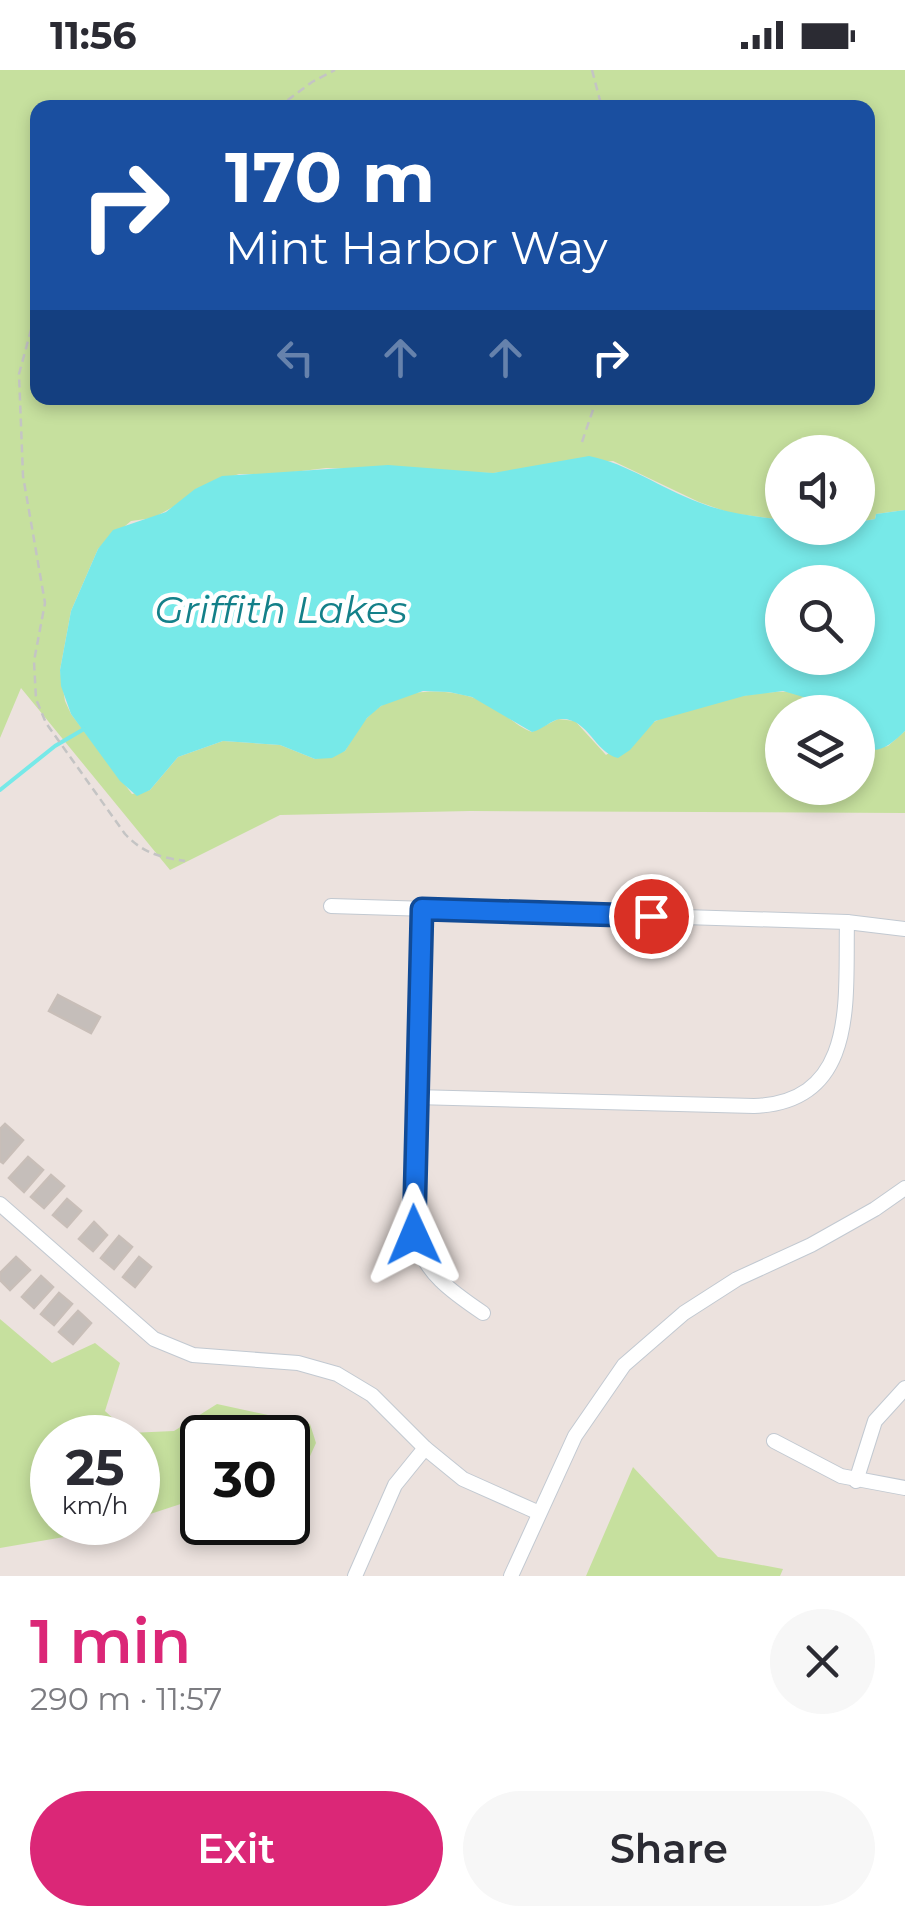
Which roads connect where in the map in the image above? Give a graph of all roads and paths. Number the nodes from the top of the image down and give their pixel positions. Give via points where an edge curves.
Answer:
1 (335, 70) edge
2 (592, 70) edge
3 (288, 100) edge
4 (600, 100) edge
5 (30, 333) edge
6 (595, 405) edge
7 (582, 442) dead end
8 (184, 861) dead end
9 (330, 906) dead end
10 (422, 909) junction
11 (848, 922) junction
12 (905, 930) edge
13 (416, 1097) junction
14 (905, 1188) edge
15 (0, 1204) edge
16 (483, 1314) dead end
17 (905, 1388) edge
18 (774, 1441) dead end
19 (424, 1448) junction
20 (856, 1481) junction
21 (905, 1488) edge
22 (538, 1512) junction
23 (356, 1576) edge
24 (511, 1576) edge

1 - 3 path
2 - 4 path
5 - 8 path via 19,374 23,476 45,603 34,661 36,698 138,847
6 - 7 path
9 - 10 street
10 - 11 street
10 - 13 street
11 - 12 street
11 - 13 street via 841,1043 817,1082 788,1100 754,1106
13 - 16 street via 416,1245 439,1281
14 - 22 street via 811,1246 737,1279 684,1313 624,1365 575,1436
15 - 19 street via 154,1338 194,1355 298,1363 337,1374 372,1396
17 - 20 street via 875,1421
18 - 20 street
19 - 22 street via 462,1479
19 - 23 street via 395,1485
20 - 21 street
22 - 24 street

